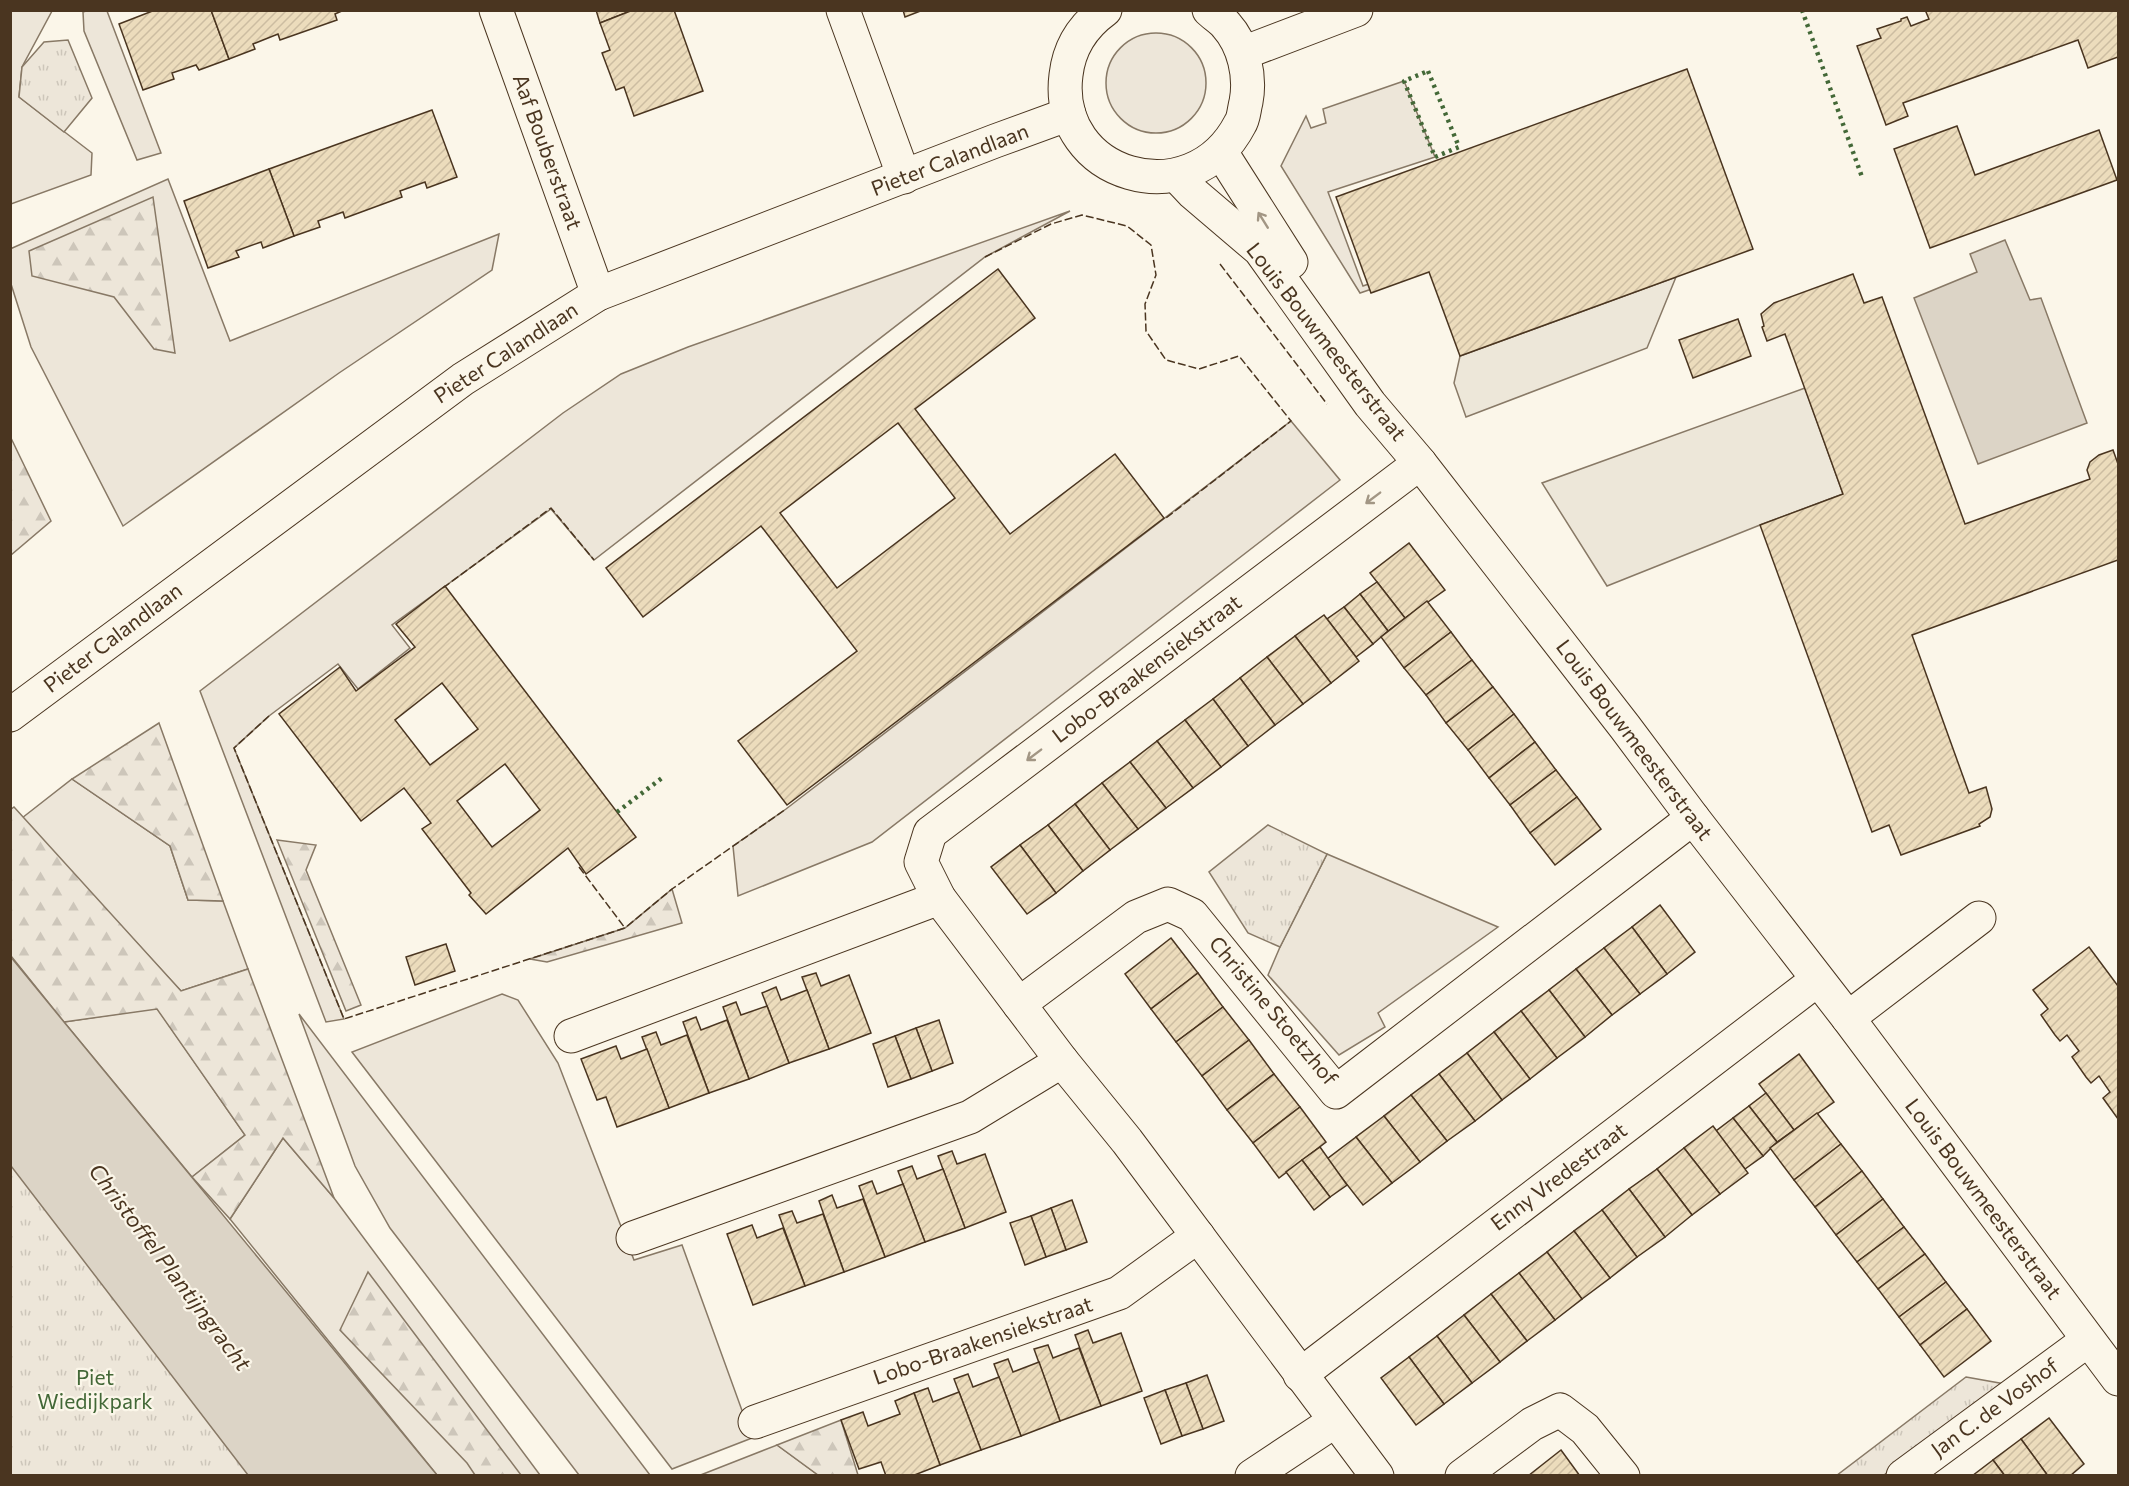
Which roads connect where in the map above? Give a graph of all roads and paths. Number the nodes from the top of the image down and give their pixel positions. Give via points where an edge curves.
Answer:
1 (496, 10) edge
2 (843, 10) edge
3 (1105, 10) edge
4 (1209, 10) edge
5 (1356, 10) edge
6 (1243, 53) junction
7 (1069, 114) junction
8 (1221, 152) junction
9 (1177, 176) junction
10 (904, 177) junction
11 (598, 294) junction
12 (1420, 463) junction
13 (10, 714) edge
14 (1693, 818) junction
15 (939, 898) junction
16 (1978, 918) dead end
17 (1817, 980) junction
18 (1019, 1004) junction
19 (1848, 1018) junction
20 (571, 1036) dead end
21 (1062, 1061) junction
22 (1198, 1236) junction
23 (633, 1238) dead end
24 (2088, 1340) junction
25 (1300, 1375) junction
26 (2118, 1379) edge
27 (1335, 1421) junction
28 (755, 1422) dead end
29 (1252, 1476) edge
30 (1377, 1476) edge
31 (1462, 1476) edge
32 (1623, 1476) edge
33 (1903, 1476) edge

1 - 11 street, Aaf Bouberstraat
2 - 10 street
3 - 7 street via 1077,38 1067,63 1064,88
4 - 6 street via 1227,25
5 - 6 street
6 - 8 street via 1249,87 1241,123
7 - 9 street via 1085,144 1111,166 1143,177
7 - 10 street, Pieter Calandlaan
8 - 9 street via 1200,167
12 -> 8 street, Louis Bouwmeesterstraat via 1388,401 1275,239
9 - 12 street, Louis Bouwmeesterstraat via 1260,250 1370,404
10 - 11 street, Pieter Calandlaan
11 - 13 street, Pieter Calandlaan via 463,379
12 - 14 street, Louis Bouwmeesterstraat
12 -> 15 street, Lobo-Braakensiekstraat via 930,833 921,862
14 - 17 street, Louis Bouwmeesterstraat
14 - 18 street, Christine Stoetzhof via 1335,1092 1192,915 1168,904 1136,917
15 - 18 street, Lobo-Braakensiekstraat
15 - 20 street
16 - 19 street
17 - 19 street, Louis Bouwmeesterstraat
17 - 25 street, Enny Vredestraat
18 - 21 street, Lobo-Braakensiekstraat
19 - 24 street, Louis Bouwmeesterstraat
21 - 22 street, Lobo-Braakensiekstraat
21 - 23 street via 970,1117
22 - 25 street, Lobo-Braakensiekstraat
22 - 28 street, Lobo-Braakensiekstraat via 1119,1293
24 - 26 street, Louis Bouwmeesterstraat
24 - 33 street, Jan C. de Voshof
25 - 27 street, Lobo-Braakensiekstraat
27 - 29 street
27 - 30 street, Lobo-Braakensiekstraat
31 - 32 street via 1532,1424 1560,1410 1585,1429

